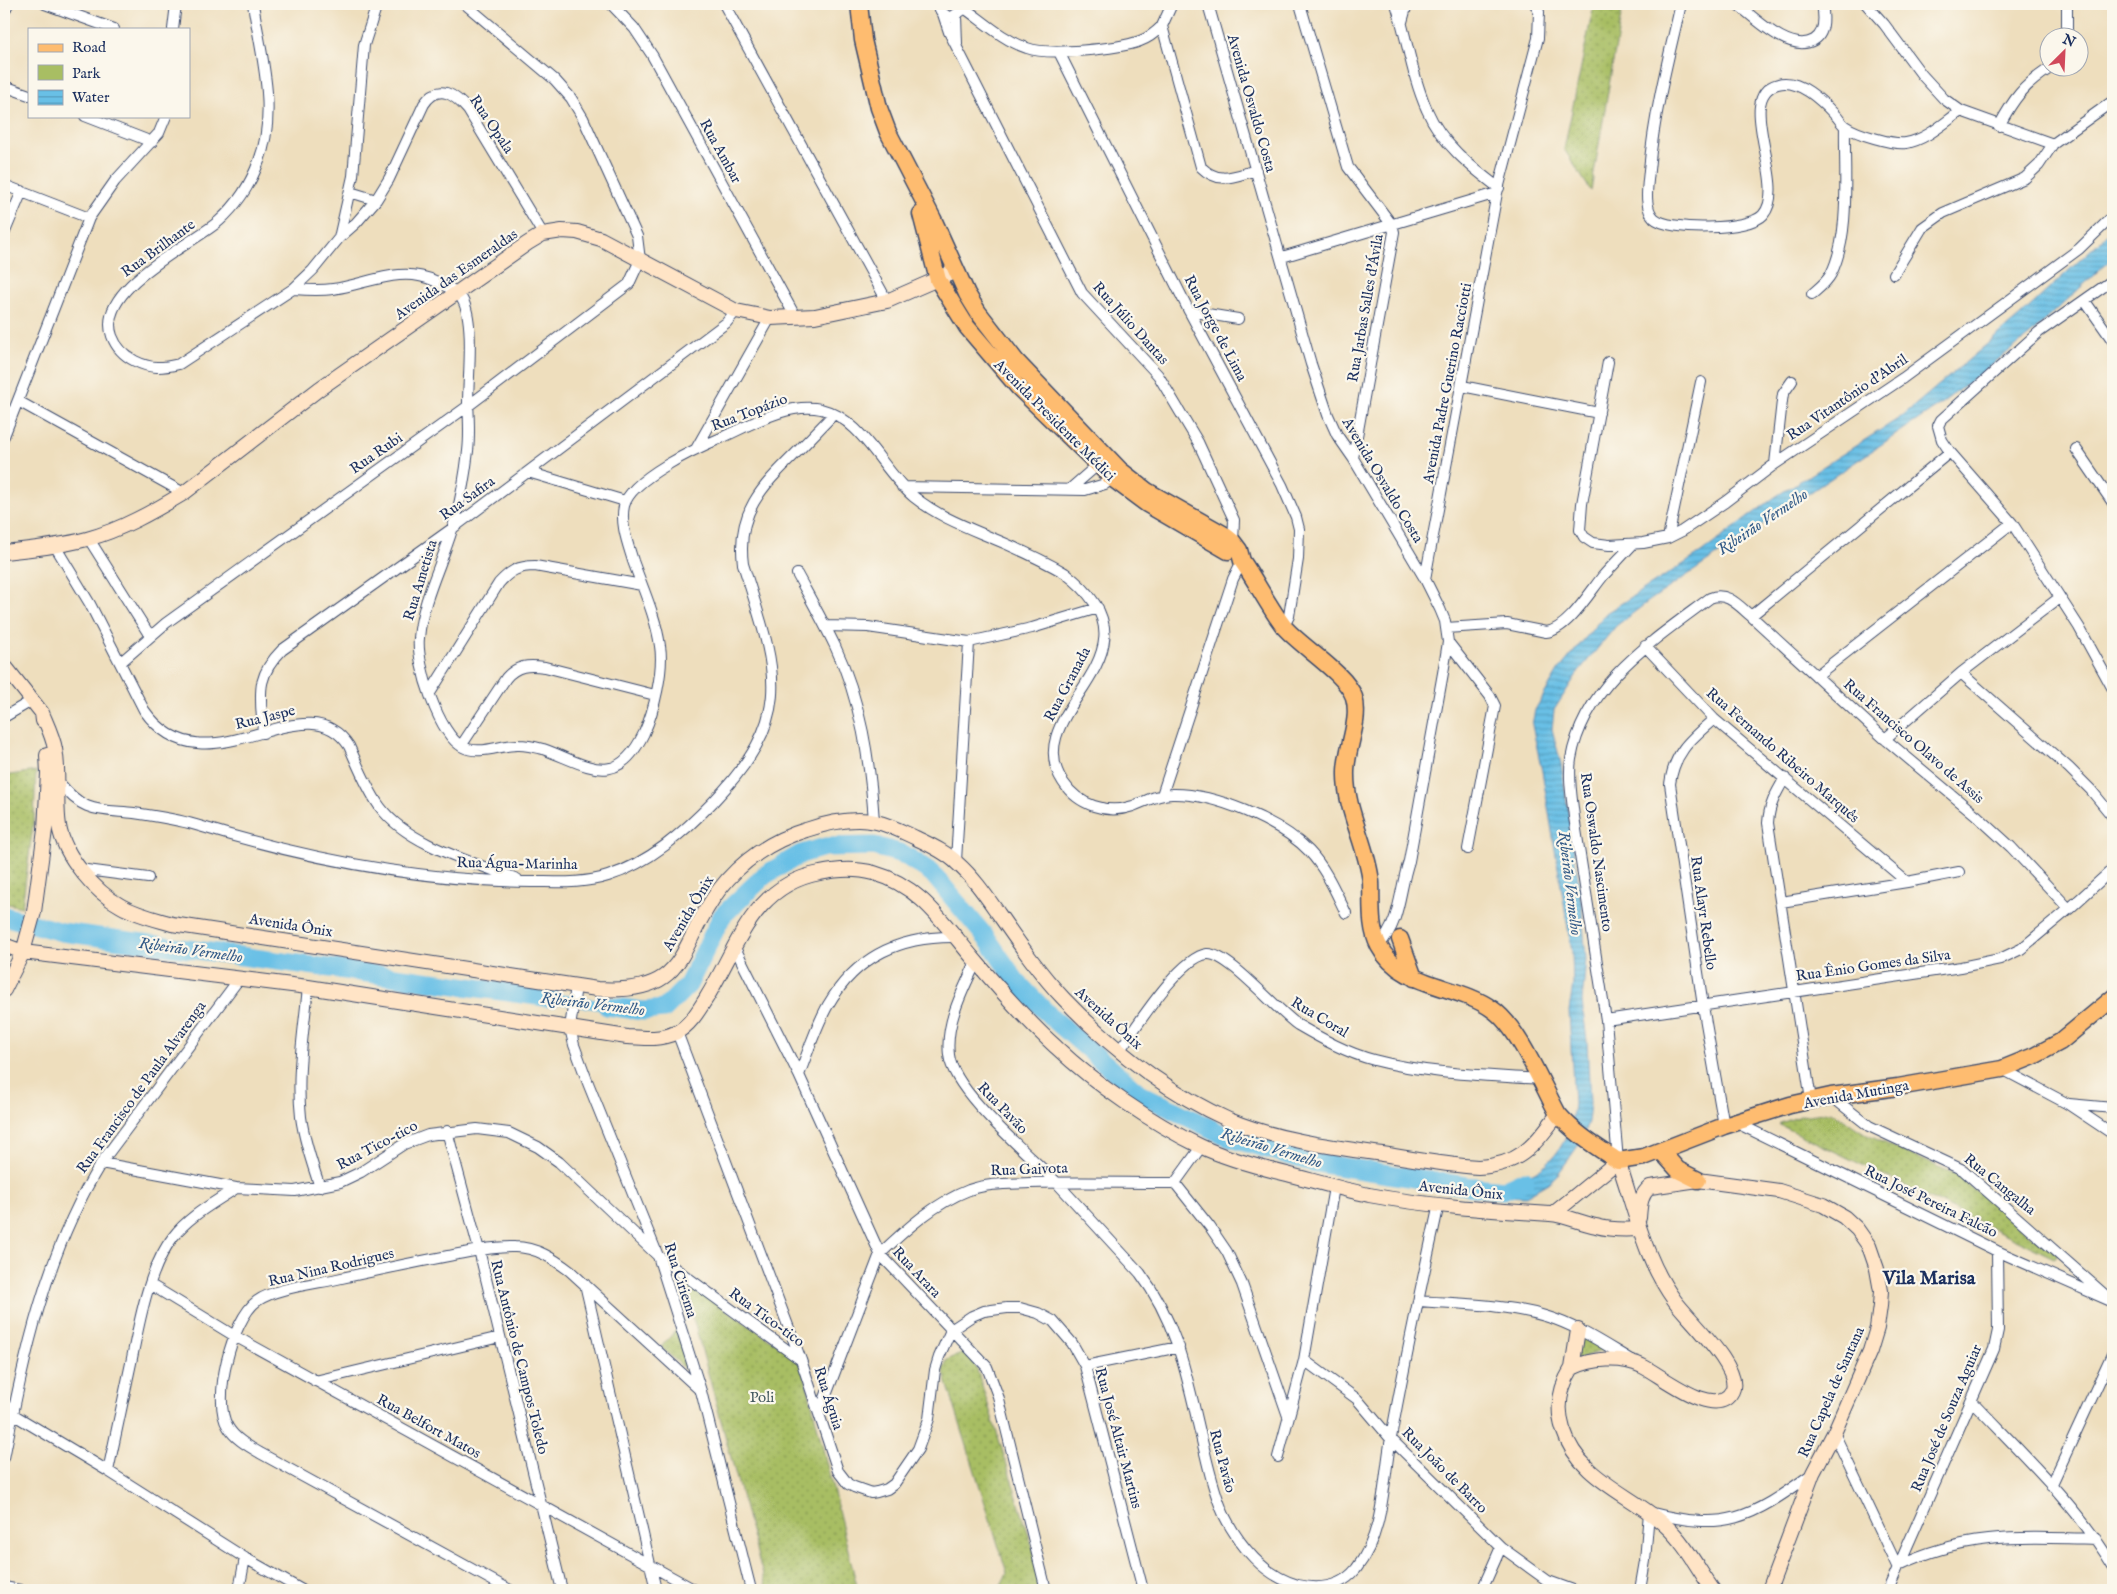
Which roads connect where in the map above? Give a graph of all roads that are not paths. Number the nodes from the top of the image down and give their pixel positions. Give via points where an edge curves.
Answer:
1 (8, 4) edge
2 (45, 4) edge
3 (176, 4) edge
4 (253, 4) edge
5 (377, 4) edge
6 (466, 4) edge
7 (611, 4) edge
8 (724, 4) edge
9 (850, 4) edge
10 (859, 4) edge
11 (1172, 4) edge
12 (1208, 4) edge
13 (1300, 4) edge
14 (1396, 4) edge
15 (1407, 4) edge
16 (1535, 4) edge
17 (1681, 4) edge
18 (1737, 4) edge
19 (1822, 4) edge
20 (1866, 4) edge
21 (2067, 4) edge
22 (962, 5) edge
23 (940, 7) edge
24 (4, 12) edge
25 (956, 16) junction
26 (1402, 23) junction
27 (87, 24) edge
28 (1162, 26) junction
29 (109, 28) edge
30 (173, 28) edge
31 (2067, 28) edge
32 (957, 45) junction
33 (1059, 52) junction
34 (2040, 75) edge
35 (4, 86) edge
36 (28, 95) edge
37 (2113, 101) edge
38 (1961, 111) junction
39 (90, 118) edge
40 (165, 118) edge
41 (1845, 126) junction
42 (1998, 126) junction
43 (152, 142) junction
44 (2053, 144) junction
45 (1256, 170) junction
46 (4, 184) edge
47 (1498, 190) junction
48 (22, 191) junction
49 (350, 192) junction
50 (376, 200) junction
51 (2113, 216) edge
52 (89, 218) junction
53 (1392, 225) junction
54 (4, 234) edge
55 (543, 234) junction
56 (338, 238) junction
57 (1282, 257) junction
58 (640, 260) junction
59 (953, 262) junction
60 (1894, 274) dead end
61 (938, 280) junction
62 (2113, 280) edge
63 (292, 289) junction
64 (457, 293) junction
65 (1812, 294) dead end
66 (887, 301) junction
67 (2085, 301) junction
68 (736, 311) junction
69 (1189, 311) junction
70 (770, 318) junction
71 (796, 318) junction
72 (1238, 320) dead end
73 (993, 333) junction
74 (2113, 341) edge
75 (1608, 362) dead end
76 (1792, 381) dead end
77 (1701, 382) dead end
78 (1462, 386) junction
79 (18, 400) junction
80 (468, 406) junction
81 (1599, 413) junction
82 (834, 414) junction
83 (4, 436) edge
84 (696, 448) junction
85 (2076, 449) dead end
86 (1950, 452) junction
87 (1353, 458) junction
88 (1102, 461) junction
89 (1775, 464) junction
90 (528, 472) junction
91 (1116, 474) junction
92 (902, 487) junction
93 (1070, 489) junction
94 (184, 493) junction
95 (625, 501) junction
96 (2113, 503) edge
97 (2012, 523) junction
98 (453, 528) junction
99 (1668, 538) junction
100 (89, 539) junction
101 (1233, 542) junction
102 (1633, 544) junction
103 (55, 546) junction
104 (4, 552) edge
105 (1242, 561) junction
106 (797, 574) dead end
107 (1425, 579) junction
108 (642, 585) junction
109 (2060, 598) junction
110 (1734, 601) joint
111 (1098, 608) junction
112 (1751, 616) junction
113 (825, 626) junction
114 (1284, 626) junction
115 (1446, 628) junction
116 (150, 636) junction
117 (969, 642) junction
118 (1448, 642) junction
119 (1645, 646) junction
120 (120, 663) junction
121 (4, 666) edge
122 (1961, 673) junction
123 (1816, 676) junction
124 (2113, 689) edge
125 (430, 693) junction
126 (655, 695) junction
127 (33, 700) junction
128 (42, 713) junction
129 (4, 717) edge
130 (1714, 719) junction
131 (263, 733) junction
132 (1886, 739) junction
133 (461, 746) junction
134 (1785, 778) junction
135 (58, 781) junction
136 (1162, 795) junction
137 (2113, 817) edge
138 (874, 821) junction
139 (1468, 849) dead end
140 (956, 862) junction
141 (79, 869) junction
142 (2113, 869) edge
143 (1958, 872) dead end
144 (148, 878) dead end
145 (525, 882) junction
146 (1907, 882) junction
147 (1781, 902) junction
148 (2069, 909) junction
149 (1346, 913) dead end
150 (1397, 915) junction
151 (956, 937) junction
152 (1400, 939) junction
153 (4, 945) edge
154 (1378, 945) junction
155 (734, 946) junction
156 (23, 952) junction
157 (976, 962) junction
158 (1392, 962) junction
159 (1414, 978) junction
160 (239, 979) junction
161 (308, 987) junction
162 (576, 988) junction
163 (4, 990) edge
164 (1794, 992) junction
165 (2113, 998) edge
166 (1703, 1006) junction
167 (1606, 1020) junction
168 (570, 1025) junction
169 (677, 1032) junction
170 (1119, 1051) junction
171 (2002, 1069) junction
172 (799, 1075) junction
173 (1539, 1079) junction
174 (1831, 1096) junction
175 (1811, 1100) junction
176 (2068, 1104) junction
177 (2113, 1108) edge
178 (1563, 1119) junction
179 (1730, 1124) junction
180 (447, 1131) junction
181 (2113, 1134) edge
182 (1200, 1147) junction
183 (1661, 1151) junction
184 (1618, 1161) junction
185 (101, 1163) junction
186 (1698, 1180) junction
187 (1056, 1182) junction
188 (1175, 1183) junction
189 (320, 1187) junction
190 (1334, 1187) junction
191 (236, 1188) junction
192 (1439, 1204) junction
193 (1553, 1214) junction
194 (1638, 1229) junction
195 (479, 1250) junction
196 (1997, 1251) junction
197 (880, 1254) junction
198 (658, 1256) junction
199 (585, 1284) junction
200 (151, 1285) junction
201 (1418, 1301) junction
202 (2112, 1301) edge
203 (951, 1330) junction
204 (1578, 1330) junction
205 (233, 1336) junction
206 (500, 1337) junction
207 (1179, 1347) junction
208 (2113, 1352) edge
209 (801, 1360) junction
210 (1304, 1360) junction
211 (1641, 1365) junction
212 (1085, 1366) junction
213 (2111, 1366) edge
214 (1572, 1368) junction
215 (316, 1381) junction
216 (701, 1391) junction
217 (1972, 1401) junction
218 (8, 1412) edge
219 (820, 1412) junction
220 (1288, 1416) junction
221 (1834, 1433) junction
222 (1391, 1439) junction
223 (1278, 1457) dead end
224 (4, 1458) edge
225 (108, 1471) junction
226 (1813, 1473) junction
227 (2051, 1486) junction
228 (541, 1504) junction
229 (1649, 1512) junction
230 (2096, 1539) junction
231 (1501, 1547) junction
232 (245, 1558) junction
233 (650, 1566) junction
234 (1897, 1566) junction
235 (2113, 1566) edge
236 (4, 1587) edge
237 (1144, 1589) edge
238 (20, 1590) edge
239 (239, 1590) edge
240 (302, 1590) edge
241 (509, 1590) edge
242 (562, 1590) edge
243 (656, 1590) edge
244 (695, 1590) edge
245 (751, 1590) edge
246 (1046, 1590) edge
247 (1482, 1590) edge
248 (1573, 1590) edge
249 (1640, 1590) edge
250 (1713, 1590) edge
251 (1769, 1590) edge
252 (1888, 1590) edge

1 - 24 street
2 - 27 street
3 - 30 street
4 - 63 street, Rua Brilhante via 268,106 258,163 240,197 221,219 129,287 114,308 111,332 114,341 132,359 151,367 168,367 191,357
5 - 49 street via 364,45
6 - 58 street via 555,80 571,98 637,236
7 - 71 street, Rua Ambar via 634,28 652,55
8 - 66 street
9 - 61 main road, Avenida Presidente Médici via 867,89 882,131 918,203
10 - 59 main road, Avenida Presidente Médici via 863,40 879,108
11 - 28 street
12 - 45 street, Avenida Osvaldo Costa
13 - 53 street, Rua Jarbas Salles d'Ávila via 1348,167
14 - 26 street
15 - 26 street
16 - 47 street, Avenida Padre Guerino Racciotti via 1539,12 1538,38
17 - 41 street via 1657,109 1650,160 1648,206 1654,218 1669,225 1708,226 1749,223 1762,216 1769,205 1771,191 1762,139 1760,102 1771,86 1797,84
18 - 19 street via 1772,32 1797,44 1808,44 1818,38 1824,14
20 - 38 street via 1934,89
21 - 31 street
22 - 25 street
22 - 33 street via 1020,46 1037,52
23 - 25 street, Rua Júlio Dantas via 952,17
23 - 32 street, Rua Júlio Dantas
25 - 32 street, Rua Júlio Dantas
26 - 47 street via 1427,111 1456,151
27 - 29 street
28 - 33 street via 1152,36 1129,44
28 - 45 street via 1201,167 1218,178
32 - 101 street, Rua Júlio Dantas via 1082,293 1158,375 1198,442 1234,520
33 - 69 street, Rua Jorge de Lima
34 - 42 street via 2014,98
35 - 36 street
37 - 44 street
38 - 41 street via 1920,139 1906,143 1875,139
38 - 42 street
39 - 43 street
40 - 43 street
41 - 65 street via 1844,226 1831,275
42 - 44 street
43 - 52 street via 115,181
44 - 60 street via 2039,165 2025,178 1943,213 1922,228
45 - 57 street, Avenida Osvaldo Costa
46 - 48 street
47 - 53 street
47 - 78 street, Avenida Padre Guerino Racciotti
48 - 52 street
48 - 54 street
49 - 50 street
49 - 56 street
50 - 55 street, Rua Opala via 424,104 432,94 445,92 460,101 474,119
50 - 56 street, Rua Opala
51 - 89 street, Rua Vitantônio d'Abril via 2079,249 1903,378
52 - 79 street
53 - 57 street
53 - 87 street, Rua Jarbas Salles d'Ávila via 1394,240
55 - 58 main road, Avenida das Esmeraldas via 562,231 588,234
55 - 64 main road, Avenida das Esmeraldas
56 - 63 street, Rua Brilhante via 313,270
57 - 87 street, Avenida Osvaldo Costa via 1328,415
58 - 68 main road, Avenida das Esmeraldas
58 - 80 street, Rua Rubi via 629,284
59 - 61 main road, Avenida das Esmeraldas via 952,272
59 - 73 main road, Avenida Presidente Médici via 967,294
61 - 66 main road, Avenida das Esmeraldas
61 - 73 main road via 955,296 971,322 981,330
61 - 88 main road, Avenida Presidente Médici via 967,327 1018,388
62 - 67 street
63 - 64 street via 334,289 402,274 424,276
64 - 80 street, Rua Ametista via 464,302 469,326
64 - 94 main road, Avenida das Esmeraldas via 319,389
66 - 71 main road, Avenida das Esmeraldas
67 - 74 street
67 - 86 street via 2039,332 1941,420 1938,430
68 - 70 main road, Avenida das Esmeraldas
68 - 90 street, Rua Safira via 726,323
69 - 72 street
69 - 114 street, Rua Jorge de Lima via 1296,517 1298,559 1289,616
70 - 71 main road, Avenida das Esmeraldas
70 - 84 street
73 - 88 main road, Avenida Presidente Médici
75 - 81 street
76 - 89 street via 1783,394
77 - 99 street
78 - 81 street
78 - 107 street, Avenida Padre Guerino Racciotti
79 - 83 street
79 - 94 street
80 - 98 street, Rua Ametista via 468,454
80 - 116 street, Rua Rubi
81 - 102 street, Rua Vitantônio d'Abril via 1580,530 1593,543
82 - 84 street, Rua Topázio via 808,408 789,411
82 - 92 street, Rua Topázio via 860,435
82 - 145 street, Rua Água-Marinha via 766,483 750,506 745,523 743,564 769,648 774,691 763,733 741,771 665,846 626,869 591,880
84 - 95 street, Rua Topázio via 663,467
85 - 96 street
86 - 97 street
86 - 112 street
87 - 107 street, Avenida Osvaldo Costa
88 - 91 main road, Avenida Presidente Médici
88 - 93 street
89 - 99 street, Rua Vitantônio d'Abril via 1725,502
90 - 95 street
90 - 98 street, Rua Safira
91 - 93 street via 1096,488
91 - 101 main road, Avenida Presidente Médici
91 - 105 main road, Avenida Presidente Médici via 1148,504
92 - 93 street
92 - 111 street, Rua Granada via 943,516 1065,573 1078,582
94 - 100 main road, Avenida das Esmeraldas
95 - 108 street via 626,537
97 - 109 street
97 - 123 street
98 - 125 street, Rua Ametista via 419,632 419,654
98 - 131 street, Rua Safira via 272,660 261,684
99 - 102 street, Rua Vitantônio d'Abril
100 - 103 main road, Avenida das Esmeraldas
100 - 116 street
101 - 105 main road, Avenida Presidente Médici
102 - 115 street via 1570,617 1552,632 1507,624
103 - 104 main road, Avenida das Esmeraldas
103 - 120 street, Rua Jaspe
105 - 114 main road, Avenida Presidente Médici
105 - 136 street via 1233,579
106 - 113 street
107 - 115 street, Avenida Osvaldo Costa
108 - 125 street via 535,566 515,569 499,583
108 - 126 street via 660,646
109 - 122 street
109 - 124 street
110 - 112 street, Rua Francisco Olavo de Assis
110 - 119 street, Rua Oswaldo Nascimento via 1721,596 1710,598
111 - 117 street via 1032,628
111 - 136 street, Rua Granada via 1104,630 1101,654 1058,733 1054,749 1056,769 1070,791 1096,807 1120,810
112 - 123 street, Rua Francisco Olavo de Assis
113 - 117 street via 868,627
113 - 138 street via 852,692 864,737
114 - 154 main road, Avenida Presidente Médici via 1347,685 1354,699 1346,784 1352,815 1368,863 1372,922
115 - 118 street, Avenida Osvaldo Costa
116 - 120 street, Rua Rubi
117 - 140 street
118 - 139 street via 1490,696 1494,706
118 - 150 street, Avenida Osvaldo Costa
119 - 130 street, Rua Fernando Ribeiro Marquês
119 - 167 street, Rua Oswaldo Nascimento via 1606,686 1591,707 1579,730 1571,760 1574,817
120 - 131 street, Rua Jaspe via 150,718 177,738 206,745
121 - 127 main road
122 - 132 street
122 - 137 street via 2069,768
123 - 132 street, Rua Francisco Olavo de Assis
125 - 133 street, Rua Ametista via 444,726
126 - 133 street via 527,665 514,670 506,678
126 - 133 street via 648,723 636,747 614,767 588,767 526,745 480,750
127 - 128 main road
127 - 129 street
128 - 135 main road via 55,749
128 - 156 main road via 48,773 46,812 34,912
130 - 134 street, Rua Fernando Ribeiro Marquês
130 - 166 street, Rua Alayr Rebello via 1682,749 1674,763 1670,784
131 - 145 street, Rua Jaspe via 311,722 330,726 346,741 380,807 409,834 428,845
132 - 148 street, Rua Francisco Olavo de Assis via 2011,847
134 - 146 street, Rua Fernando Ribeiro Marquês
134 - 147 street via 1771,803 1768,823
135 - 141 main road, Avenida Ônix via 60,833
135 - 145 street, Rua Água-Marinha via 78,801 92,808 170,818 242,839 394,870 456,879
136 - 149 street, Rua Granada via 1206,798 1251,813 1281,829 1309,851 1325,872
138 - 140 main road, Avenida Ônix via 913,837
138 - 162 main road, Avenida Ônix via 817,826 778,841 748,859 713,899 675,967 657,981 639,989
140 - 170 main road, Avenida Ônix via 974,880 1062,997
141 - 144 street
141 - 162 main road, Avenida Ônix via 120,906 172,924
142 - 148 street, Rua Ênio Gomes da Silva
143 - 146 street
146 - 147 street
147 - 164 street
148 - 164 street, Rua Ênio Gomes da Silva via 2021,949 2000,959
150 - 152 street, Avenida Osvaldo Costa
150 - 154 street, Avenida Osvaldo Costa via 1390,932
151 - 155 main road, Avenida Ônix via 933,909 909,889 874,873 844,870 808,875 784,886 754,913
151 - 157 main road, Avenida Ônix
151 - 172 street via 931,937 894,946 857,969 828,1004
152 - 158 street, Avenida Osvaldo Costa
152 - 159 main road
153 - 156 main road
154 - 158 main road, Avenida Presidente Médici
155 - 169 main road, Avenida Ônix via 702,1005
155 - 172 street, Rua Arara
156 - 160 main road
156 - 163 main road
157 - 182 main road, Avenida Ônix via 1058,1049 1120,1098
157 - 187 street, Rua Pavão via 951,1024 948,1042 951,1064 966,1091
158 - 159 main road, Avenida Presidente Médici
159 - 173 main road, Avenida Presidente Médici via 1454,991 1493,1009 1507,1022
160 - 161 main road
160 - 185 street, Rua Francisco de Paula Alvarenga
161 - 168 main road
161 - 189 street via 301,1052 300,1108 306,1142
162 - 168 street, Rua Ciriema
164 - 166 street, Rua Ênio Gomes da Silva
164 - 175 street
165 - 171 main road, Avenida Mutinga via 2060,1042
166 - 167 street, Rua Ênio Gomes da Silva
166 - 179 street, Rua Alayr Rebello
167 - 184 street, Rua Oswaldo Nascimento
168 - 169 main road via 642,1038
168 - 198 street, Rua Ciriema via 588,1083
169 - 209 street, Rua Águia
170 - 173 street, Rua Coral via 1178,973 1195,959 1208,954 1230,964 1294,1022 1323,1040 1356,1053 1433,1070
170 - 178 main road, Avenida Ônix via 1177,1093 1262,1132 1424,1161 1478,1167 1503,1164 1532,1147
171 - 174 main road, Avenida Mutinga
171 - 176 street
172 - 197 street, Rua Arara
173 - 178 main road, Avenida Presidente Médici
174 - 175 main road, Avenida Mutinga
174 - 202 street, Rua Cangalha via 1869,1126 1963,1170
175 - 179 main road, Avenida Mutinga
176 - 177 street
176 - 181 street
178 - 184 main road via 1591,1144
179 - 183 main road, Avenida Mutinga
179 - 196 street, Rua José Pereira Falcão
180 - 189 street, Rua Tico-tico via 415,1139 361,1172
180 - 195 street, Rua Antônio de Campos Toledo
180 - 198 street, Rua Tico-tico via 493,1130 509,1133 538,1147 559,1162
182 - 188 street
182 - 190 main road, Avenida Ônix
183 - 184 main road, Avenida Mutinga
183 - 186 main road via 1678,1170
184 - 193 main road
184 - 194 main road
185 - 191 street, Rua Tico-tico
185 - 218 street, Rua Francisco de Paula Alvarenga via 66,1227 45,1281
186 - 194 main road, Rua Capela de Santana via 1650,1187 1645,1191
186 - 221 main road, Rua Capela de Santana via 1779,1191 1823,1205 1844,1217 1869,1246 1881,1290 1877,1328
187 - 188 street, Rua Gaivota
187 - 197 street, Rua Gaivota via 984,1186 966,1192 928,1213
187 - 207 street, Rua Pavão via 1152,1289
188 - 220 street via 1227,1252 1245,1291
189 - 191 street, Rua Tico-tico via 295,1191
190 - 192 main road, Avenida Ônix
190 - 210 street
191 - 200 street via 184,1224 163,1252
192 - 193 main road, Avenida Ônix
192 - 201 street, Rua Pavão
193 - 194 main road, Avenida Ônix via 1598,1227
194 - 211 main road via 1658,1274 1675,1301 1728,1365 1733,1389 1722,1399 1706,1401
195 - 199 street, Rua Nina Rodrigues via 515,1247 539,1252
195 - 205 street, Rua Nina Rodrigues via 271,1294 248,1309
195 - 206 street, Rua Antônio de Campos Toledo
196 - 202 street, Rua José Pereira Falcão
196 - 217 street, Rua José de Souza Aguiar via 1998,1330
197 - 203 street, Rua Arara
197 - 219 street, Rua Gaivota
198 - 209 street, Rua Tico-tico
198 - 216 street, Rua Ciriema
199 - 216 street, Rua Nina Rodrigues
199 - 233 street
200 - 205 street, Rua Belfort Matos
200 - 225 street
201 - 204 street via 1521,1311 1545,1316
201 - 222 street, Rua Pavão
203 - 212 street, Rua José Altair Martins via 984,1311 1029,1310 1052,1321 1064,1332
203 - 219 street, Rua Águia via 935,1370 925,1434 908,1466 887,1489 866,1492 842,1477 830,1450
203 - 246 street, Rua Arara via 987,1367 993,1382
204 - 211 street
204 - 214 main road
205 - 215 street, Rua Belfort Matos
205 - 241 street, Rua Nina Rodrigues via 221,1405 224,1420 233,1434 260,1453
206 - 215 street
206 - 228 street, Rua Antônio de Campos Toledo
207 - 212 street
207 - 222 street, Rua Pavão via 1211,1476 1224,1514 1246,1550 1266,1569 1290,1583 1328,1587 1340,1583 1356,1569 1376,1529
208 - 213 street
209 - 219 street, Rua Águia
210 - 220 street
210 - 222 street, Rua João de Barro via 1357,1399
211 - 214 main road via 1594,1360
212 - 237 street, Rua José Altair Martins
213 - 227 street
214 - 229 main road via 1560,1391 1559,1403 1570,1449 1608,1486
215 - 228 street, Rua Belfort Matos
216 - 245 street, Rua Ciriema
217 - 227 street
217 - 234 street, Rua José de Souza Aguiar
218 - 224 street, Rua Francisco de Paula Alvarenga
218 - 225 street
220 - 223 street
221 - 226 main road, Rua Capela de Santana
221 - 234 street
222 - 231 street, Rua João de Barro
225 - 232 street
226 - 229 street via 1740,1517 1704,1522
226 - 251 main road, Rua Capela de Santana
227 - 230 street
228 - 233 street, Rua Belfort Matos
228 - 242 street, Rua Antônio de Campos Toledo
229 - 249 street
229 - 250 main road via 1678,1538
230 - 234 street via 1993,1538 1938,1549
230 - 235 street
231 - 247 street
231 - 248 street, Rua João de Barro via 1548,1581
232 - 239 street
232 - 240 street
233 - 243 street
233 - 244 street, Rua Belfort Matos
234 - 252 street, Rua José de Souza Aguiar
236 - 238 street

